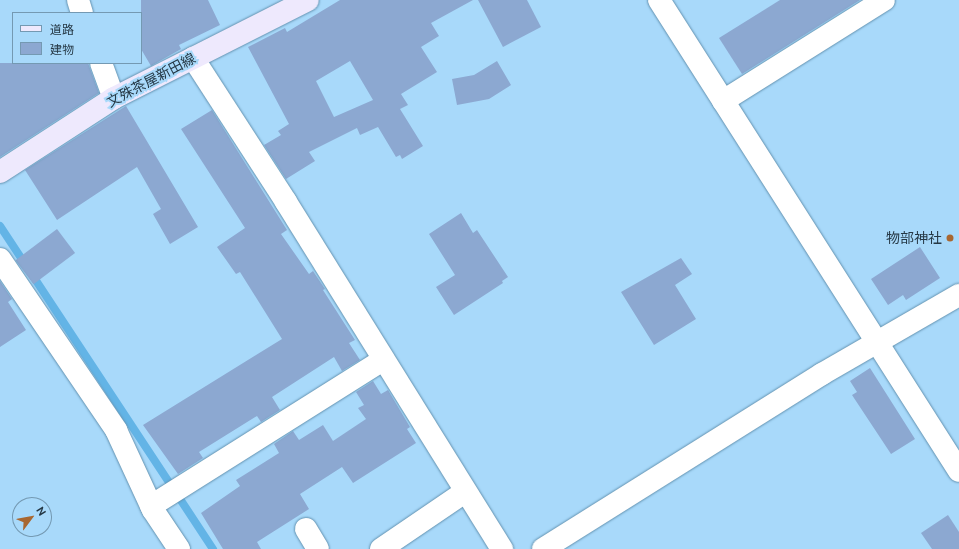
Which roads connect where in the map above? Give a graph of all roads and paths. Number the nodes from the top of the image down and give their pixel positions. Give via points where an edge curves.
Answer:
1 (78, 0) edge
2 (308, 0) edge
3 (660, 0) edge
4 (884, 0) edge
5 (82, 12) edge
6 (192, 58) junction
7 (101, 64) edge
8 (114, 98) junction
9 (723, 101) junction
10 (0, 172) edge
11 (0, 259) edge
12 (959, 295) edge
13 (877, 344) junction
14 (383, 360) junction
15 (959, 471) edge
16 (465, 492) junction
17 (151, 506) junction
18 (306, 529) dead end
19 (179, 549) edge
20 (318, 549) edge
21 (381, 549) edge
22 (502, 549) edge
23 (543, 549) edge

1 - 5 street
2 - 6 main road, 文殊茶屋新田線
3 - 9 street
4 - 9 street
6 - 8 main road, 文殊茶屋新田線
6 - 14 street via 286,202
7 - 8 street
8 - 10 main road, 文殊茶屋新田線
9 - 13 street
11 - 17 street via 116,430
12 - 13 street
13 - 15 street
13 - 23 street via 822,374
14 - 16 street
14 - 17 street
16 - 21 street
16 - 22 street
17 - 19 street
18 - 20 street

